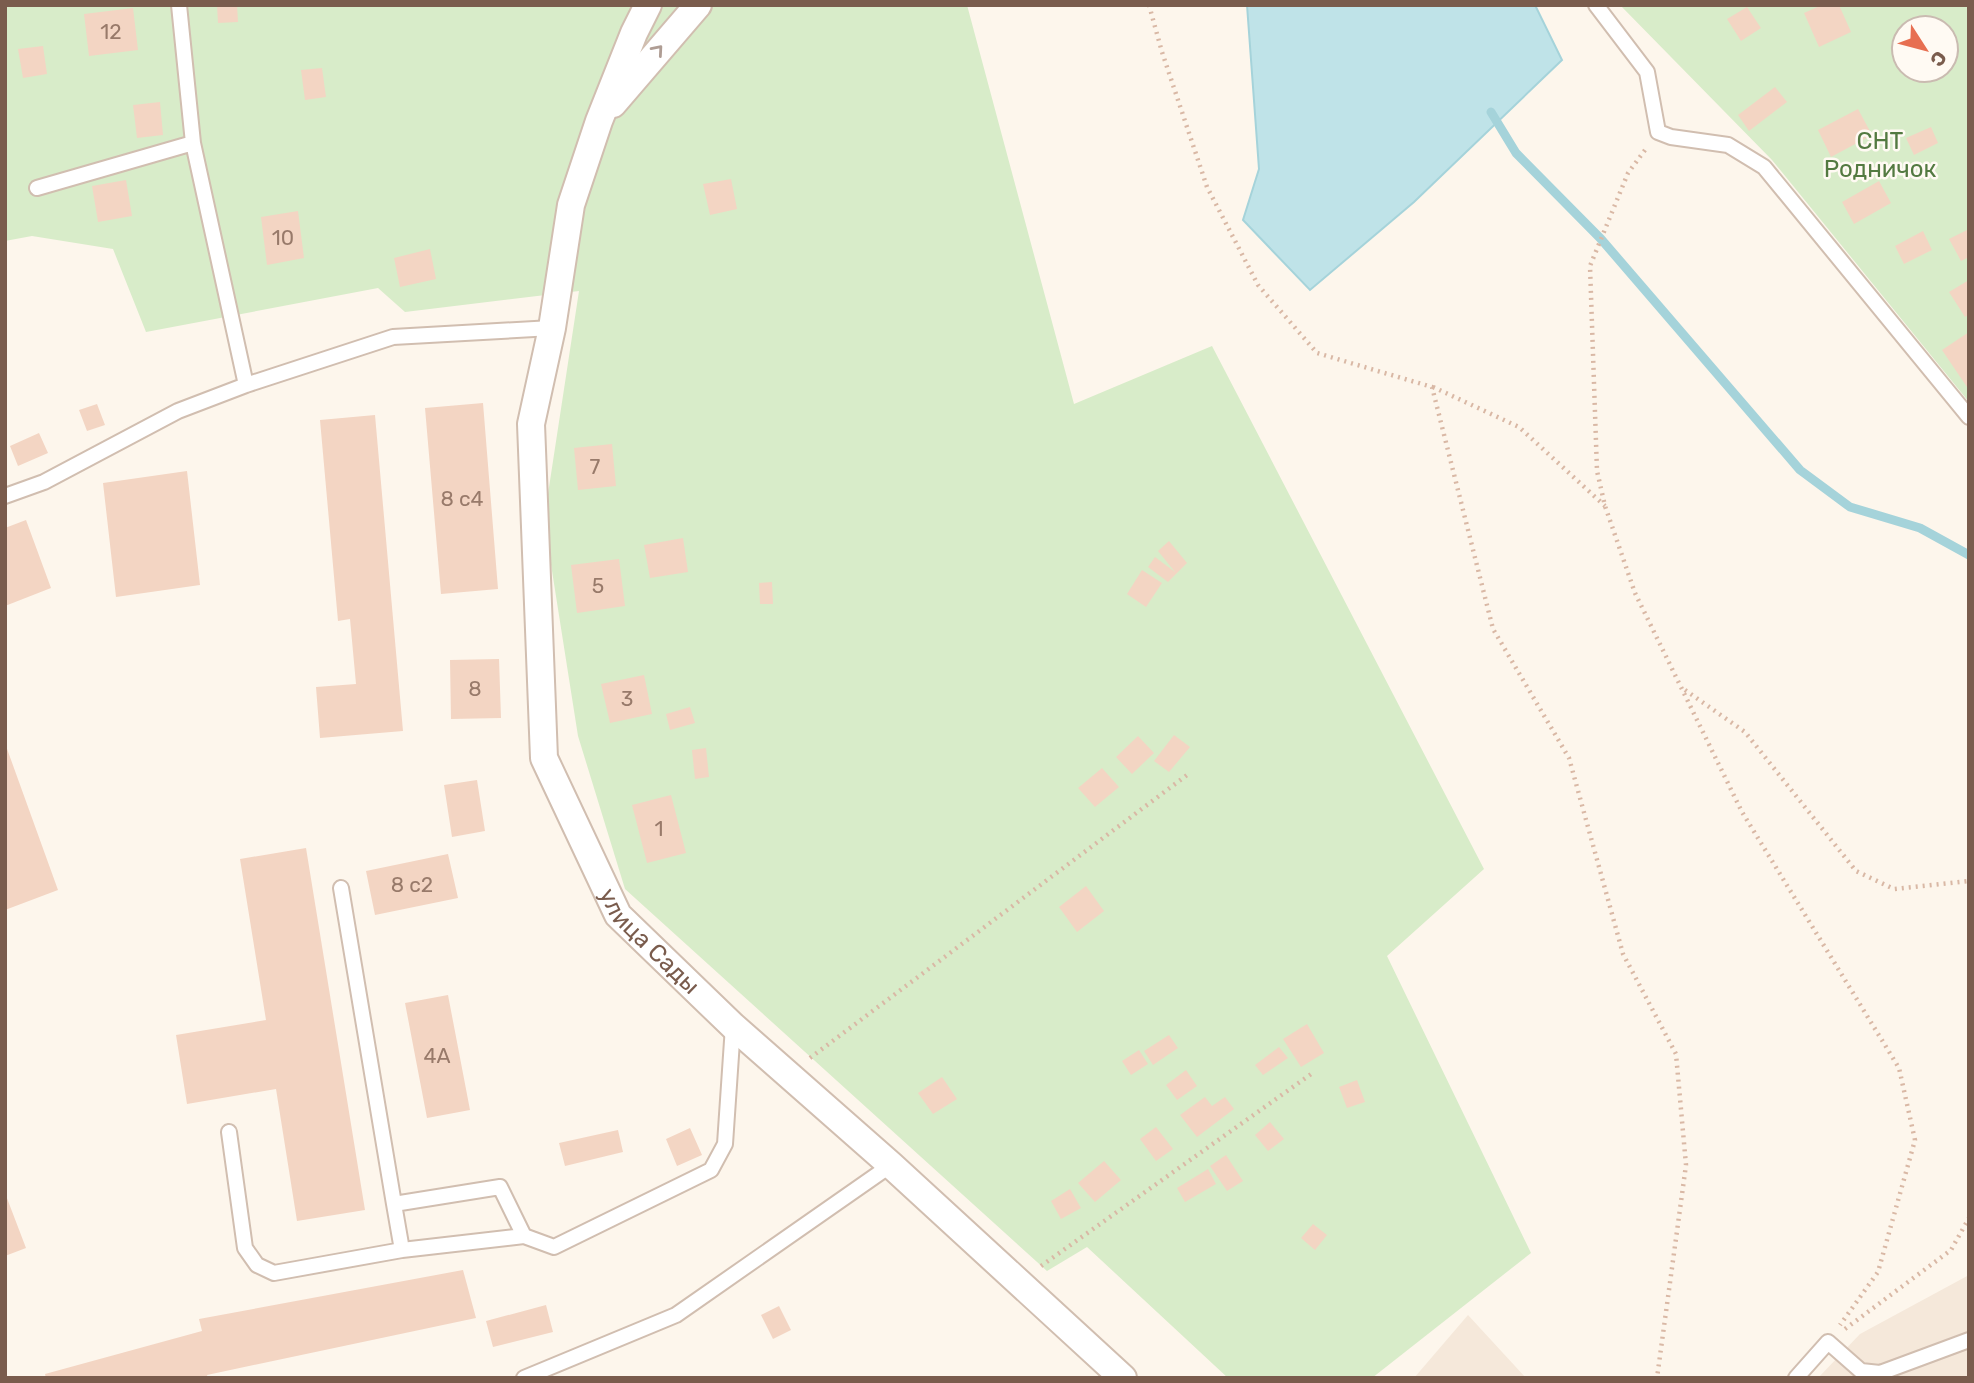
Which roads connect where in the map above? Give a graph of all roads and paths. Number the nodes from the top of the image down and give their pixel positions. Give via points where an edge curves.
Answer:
1 (178, 5) edge
2 (648, 5) edge
3 (698, 5) edge
4 (1149, 5) edge
5 (1596, 5) edge
6 (598, 121) junction
7 (1658, 132) junction
8 (193, 143) junction
9 (37, 188) dead end
10 (552, 328) junction
11 (246, 385) junction
12 (1432, 387) junction
13 (1969, 417) edge
14 (5, 496) edge
15 (1605, 506) junction
16 (1684, 690) junction
17 (1187, 775) dead end
18 (1969, 881) edge
19 (341, 888) dead end
20 (733, 1026) junction
21 (1314, 1072) dead end
22 (790, 1074) junction
23 (229, 1132) dead end
24 (891, 1165) junction
25 (394, 1204) junction
26 (1969, 1218) edge
27 (524, 1236) junction
28 (402, 1250) junction
29 (1017, 1283) junction
30 (1969, 1340) edge
31 (1828, 1342) junction
32 (1112, 1374) edge
33 (524, 1378) edge
34 (1657, 1378) edge
35 (1796, 1378) edge

1 - 8 lane
2 - 6 street, улица Сады
6 -> 3 street
4 - 12 path via 1208,187 1258,285 1317,353
5 - 7 lane via 1647,72
6 - 10 street, улица Сады via 571,205
7 - 13 lane via 1728,145 1763,167
7 - 15 path via 1628,173 1590,266 1597,471
8 - 9 lane
8 - 11 lane
10 - 11 lane via 393,337
10 - 20 street, улица Сады via 531,424 544,758 618,915
11 - 14 lane via 178,411 44,482
12 - 15 path via 1518,427
12 - 34 path via 1493,629 1569,758 1623,954 1676,1054 1686,1165
15 - 16 path via 1635,593
16 - 18 path via 1745,732 1856,871 1894,889
16 - 31 path via 1742,812 1899,1068 1915,1140 1878,1272
17 - 22 path
19 - 25 lane
20 - 22 street, улица Сады
20 - 27 lane via 725,1144 711,1170 554,1247
21 - 29 path
22 - 24 street, улица Сады
23 - 28 lane via 245,1248 257,1265 274,1273
24 - 29 street, улица Сады
24 - 33 lane via 676,1315
25 - 27 lane via 500,1186
25 - 28 lane
26 - 31 path via 1951,1250
27 - 28 lane
29 - 32 street, улица Сады
30 - 31 lane via 1880,1373 1861,1371
31 - 35 lane

